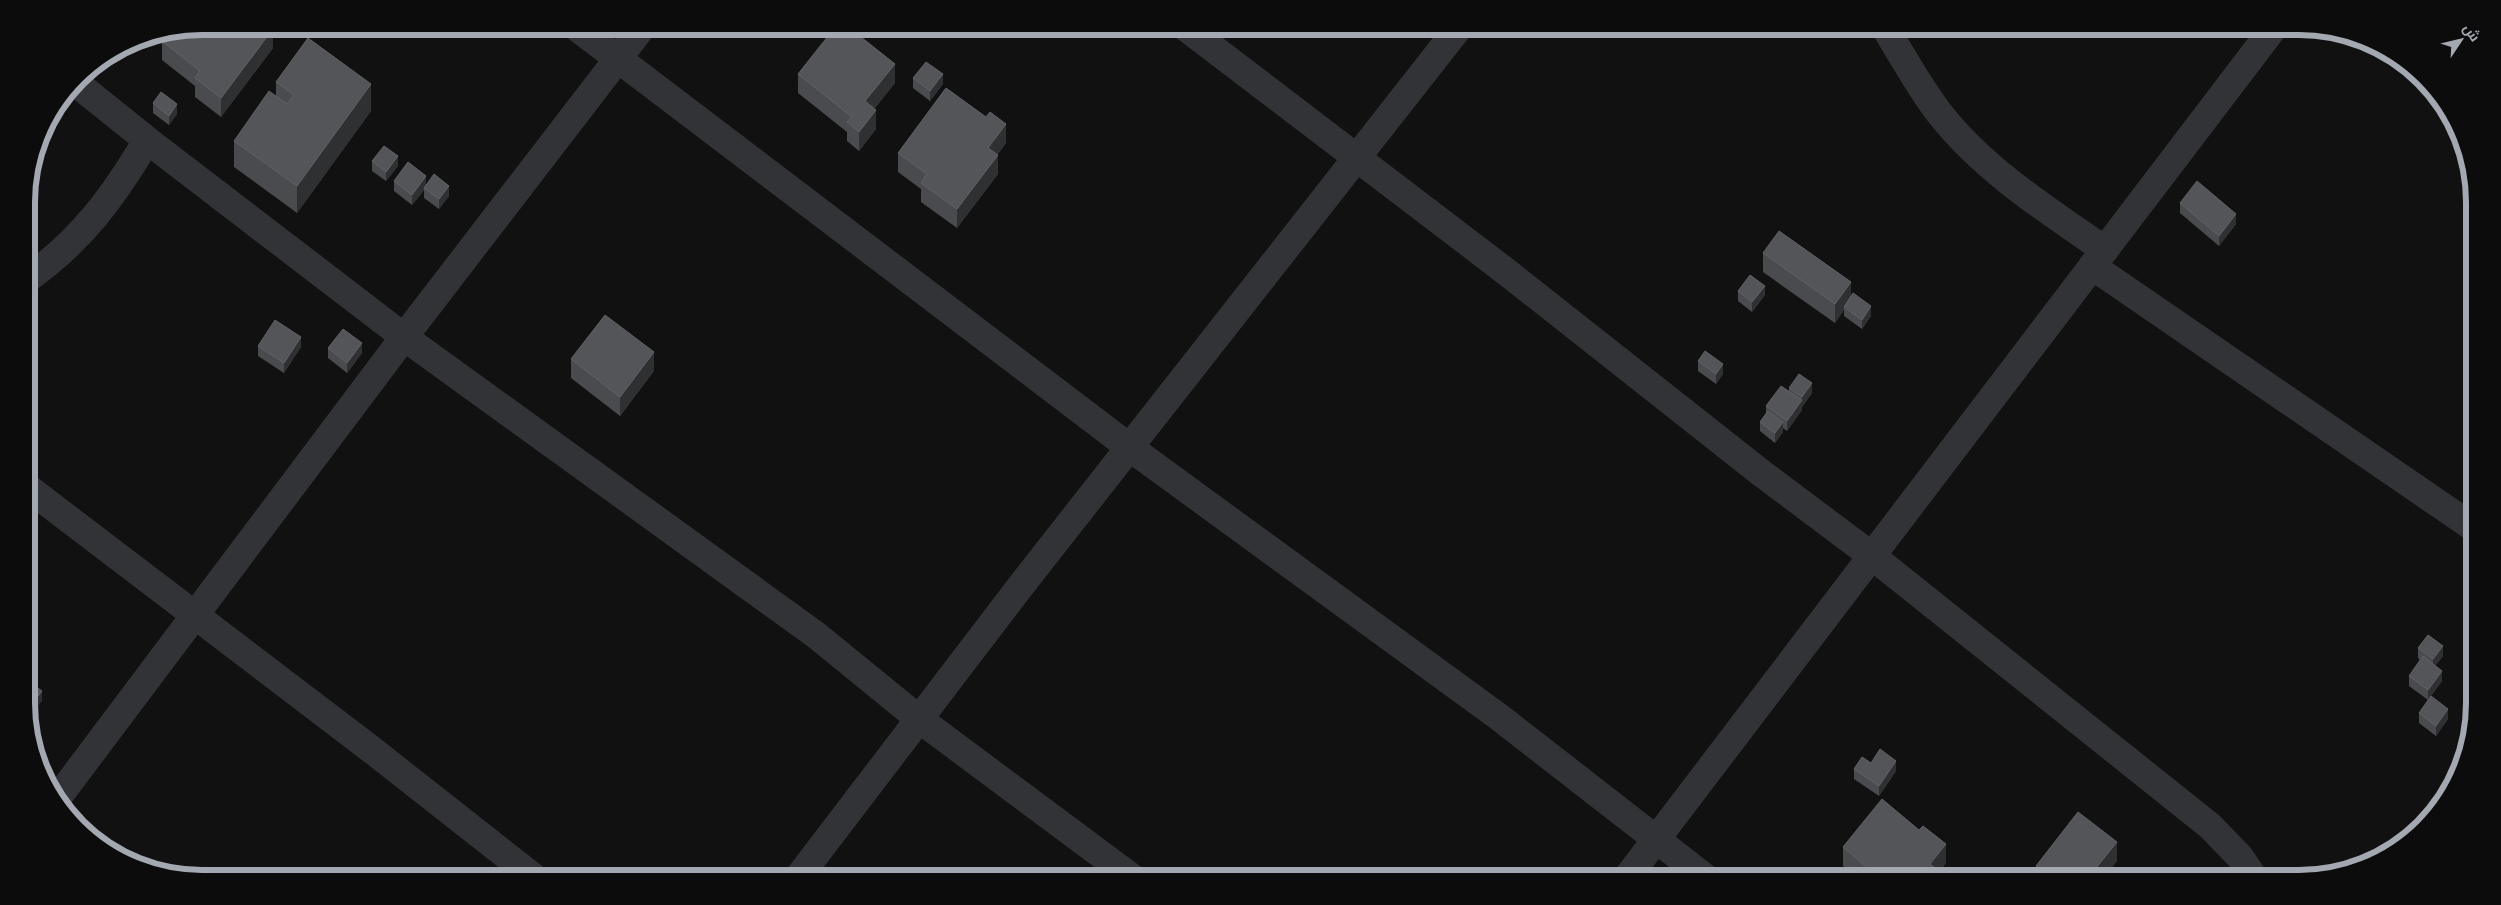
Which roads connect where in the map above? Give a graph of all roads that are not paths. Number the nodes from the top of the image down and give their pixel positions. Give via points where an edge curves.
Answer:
1 (586, 35) edge
2 (636, 35) edge
3 (1196, 35) edge
4 (1453, 35) edge
5 (1890, 35) edge
6 (2268, 35) edge
7 (618, 60) junction
8 (81, 87) edge
9 (147, 140) junction
10 (1356, 157) junction
11 (2099, 258) junction
12 (35, 274) edge
13 (404, 337) junction
14 (1129, 447) junction
15 (35, 493) edge
16 (2466, 522) edge
17 (1872, 556) junction
18 (195, 616) junction
19 (918, 719) junction
20 (61, 793) edge
21 (1655, 839) junction
22 (525, 870) edge
23 (804, 870) edge
24 (1122, 870) edge
25 (1632, 870) edge
26 (1696, 870) edge
27 (2249, 870) edge

1 - 7 street
2 - 7 street
3 - 10 street
4 - 10 street
5 - 11 street via 1939,113 1968,146
6 - 11 street
7 - 13 street
7 - 14 street
8 - 9 street
9 - 12 street via 95,219
9 - 13 street
10 - 14 street
10 - 17 street
11 - 16 street
11 - 17 street
13 - 18 street
13 - 19 street via 816,635
14 - 19 street
14 - 21 street via 1499,717
15 - 18 street
17 - 21 street
17 - 27 street via 2210,826 2240,856
18 - 20 street
18 - 22 street
19 - 23 street
19 - 24 street
21 - 25 street
21 - 26 street

